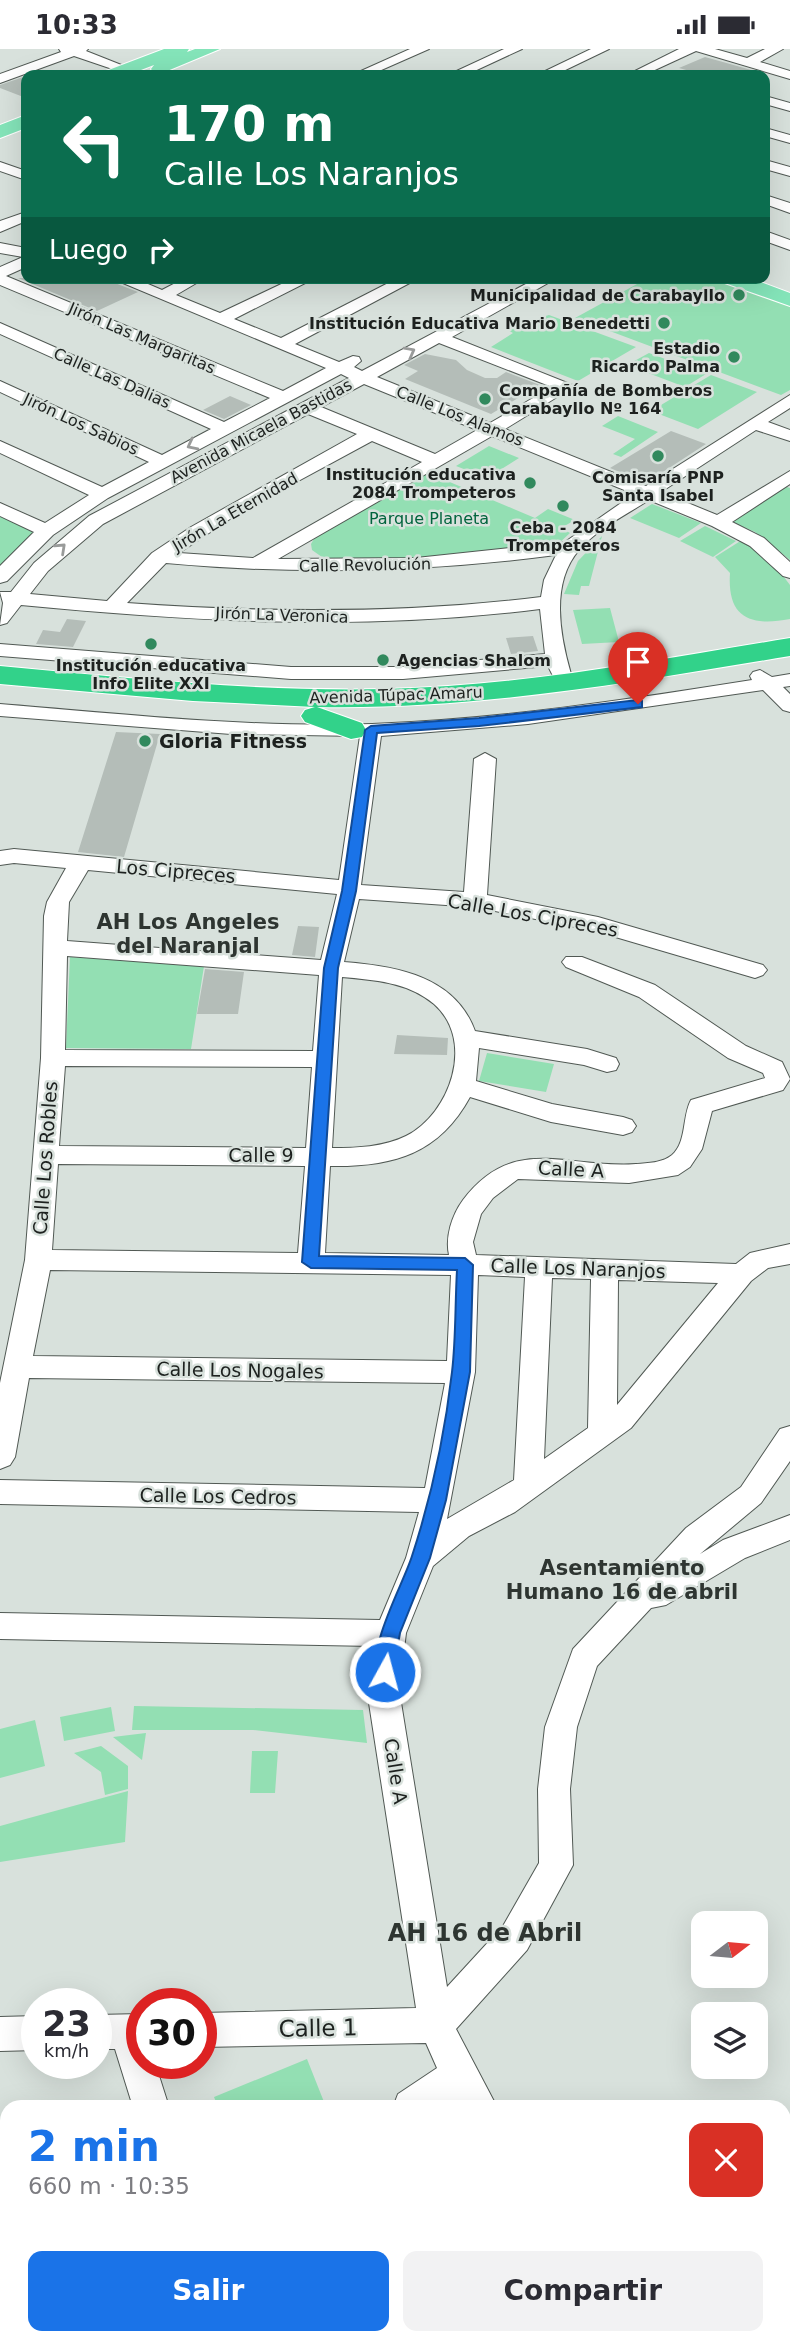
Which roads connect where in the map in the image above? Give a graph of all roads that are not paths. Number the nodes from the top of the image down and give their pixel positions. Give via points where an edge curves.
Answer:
1 (102, 49) edge
2 (180, 49) edge
3 (211, 49) edge
4 (422, 49) edge
5 (515, 49) edge
6 (603, 49) edge
7 (690, 49) edge
8 (701, 49) edge
9 (776, 49) edge
10 (74, 50) edge
11 (747, 62) junction
12 (653, 66) junction
13 (23, 70) edge
14 (135, 70) edge
15 (136, 70) edge
16 (140, 70) edge
17 (141, 70) edge
18 (371, 70) edge
19 (467, 70) edge
20 (555, 70) edge
21 (645, 70) edge
22 (666, 70) edge
23 (21, 71) edge
24 (790, 75) edge
25 (0, 79) edge
26 (770, 101) edge
27 (790, 107) edge
28 (21, 111) edge
29 (0, 119) edge
30 (21, 123) edge
31 (0, 132) edge
32 (770, 133) edge
33 (790, 139) edge
34 (0, 166) edge
35 (770, 166) edge
36 (790, 172) edge
37 (21, 174) edge
38 (770, 201) edge
39 (790, 208) edge
40 (21, 218) edge
41 (0, 227) edge
42 (770, 238) edge
43 (790, 245) edge
44 (0, 248) edge
45 (21, 252) edge
46 (21, 263) edge
47 (0, 273) edge
48 (0, 279) edge
49 (770, 280) edge
50 (135, 284) edge
51 (186, 284) edge
52 (295, 284) edge
53 (399, 284) edge
54 (502, 284) edge
55 (538, 284) edge
56 (746, 284) edge
57 (790, 286) edge
58 (165, 295) junction
59 (790, 300) edge
60 (223, 319) junction
61 (0, 328) edge
62 (438, 337) junction
63 (284, 343) junction
64 (389, 343) dead end
65 (366, 355) dead end
66 (342, 367) junction
67 (364, 376) junction
68 (0, 386) edge
69 (284, 397) junction
70 (790, 400) edge
71 (307, 407) junction
72 (754, 423) junction
73 (224, 429) junction
74 (492, 429) junction
75 (371, 434) junction
76 (790, 436) edge
77 (0, 446) edge
78 (161, 461) junction
79 (436, 461) junction
80 (787, 480) edge
81 (647, 492) junction
82 (102, 494) junction
83 (0, 509) edge
84 (719, 522) junction
85 (46, 531) junction
86 (308, 535) junction
87 (570, 547) junction
88 (159, 557) junction
89 (254, 566) junction
90 (788, 567) edge
91 (334, 568) junction
92 (0, 577) edge
93 (8, 598) edge
94 (548, 602) junction
95 (113, 606) junction
96 (0, 619) edge
97 (790, 647) edge
98 (0, 650) edge
99 (790, 664) edge
100 (560, 671) junction
101 (0, 675) edge
102 (761, 677) junction
103 (790, 680) edge
104 (0, 693) edge
105 (790, 706) edge
106 (542, 709) junction
107 (0, 710) edge
108 (316, 716) junction
109 (361, 730) junction
110 (485, 759) dead end
111 (2, 857) edge
112 (81, 862) junction
113 (349, 889) junction
114 (475, 900) junction
115 (55, 947) junction
116 (574, 962) dead end
117 (331, 968) junction
118 (755, 970) dead end
119 (466, 1038) junction
120 (53, 1058) junction
121 (323, 1059) junction
122 (607, 1064) dead end
123 (462, 1086) junction
124 (623, 1126) dead end
125 (44, 1155) junction
126 (318, 1156) junction
127 (790, 1254) edge
128 (38, 1260) junction
129 (311, 1262) junction
130 (465, 1265) junction
131 (539, 1266) junction
132 (605, 1269) junction
133 (741, 1274) junction
134 (19, 1367) junction
135 (461, 1372) junction
136 (602, 1434) junction
137 (790, 1437) edge
138 (0, 1457) edge
139 (528, 1486) junction
140 (0, 1492) edge
141 (437, 1500) junction
142 (790, 1527) edge
143 (421, 1558) junction
144 (630, 1610) junction
145 (0, 1626) edge
146 (390, 1633) junction
147 (436, 2025) junction
148 (217, 2030) edge
149 (122, 2031) edge
150 (21, 2033) edge
151 (0, 2034) edge
152 (459, 2075) junction
153 (148, 2100) edge
154 (422, 2100) edge
155 (475, 2100) edge

1 - 15 street
2 - 16 main road
3 - 17 main road
4 - 18 street
5 - 19 street
6 - 20 street
7 - 12 street
8 - 11 street
9 - 11 street
10 - 13 street
10 - 14 street
11 - 24 street
12 - 21 street
12 - 22 street
23 - 25 street
26 - 27 street
28 - 29 main road
30 - 31 main road
32 - 33 street
34 - 37 street
35 - 36 street
38 - 39 street
40 - 41 street
42 - 43 street
44 - 45 street
46 - 47 street
48 - 69 street, Jirón Las Margaritas
49 - 57 main road
50 - 58 street, Calle Los Alamos
51 - 58 street
52 - 60 street
53 - 63 street
54 - 64 street
55 - 62 street, Avenida Micaela Bastidas
56 - 59 main road
58 - 60 street, Calle Los Alamos
60 - 63 street, Calle Los Alamos
61 - 73 street, Calle Las Dalias
67 -> 62 street, Avenida Micaela Bastidas
62 - 74 street via 566,386
63 - 66 street, Calle Los Alamos
65 - 66 street, Avenida Micaela Bastidas
66 - 67 street, Calle Los Alamos
66 - 69 street, Avenida Micaela Bastidas
67 - 71 street, Avenida Micaela Bastidas
67 - 74 street, Calle Los Alamos
68 - 78 street, Jirón Los Sabios
69 - 73 street, Avenida Micaela Bastidas
70 - 72 street
71 - 75 street
93 -> 71 street, Avenida Micaela Bastidas via 96,520
72 - 76 street
72 - 81 street
73 -> 78 street, Avenida Micaela Bastidas
74 - 79 street
74 - 81 street, Calle Los Alamos
75 - 79 street
75 - 88 street, Jirón La Eternidad
77 - 82 street
78 - 82 street, Avenida Micaela Bastidas
79 - 86 street
80 - 84 street
81 - 84 street, Calle Los Alamos
81 - 87 street
82 - 85 street, Avenida Micaela Bastidas
83 - 85 street
84 - 90 street, Calle Los Alamos via 757,542
85 - 92 street, Avenida Micaela Bastidas
86 - 89 street
86 - 91 street via 305,544 311,557
87 - 91 street, Calle Revolución via 442,563
87 - 94 street
88 - 89 street, Calle Revolución
88 - 95 street, Jirón La Eternidad
89 - 91 street, Calle Revolución
93 - 95 street, Jirón La Veronica
93 - 96 street, Avenida Micaela Bastidas
94 - 95 street, Jirón La Veronica via 442,614 333,618
94 - 100 street via 549,631
97 - 100 highway, Avenida Túpac Amaru
98 - 100 street, Avenida Túpac Amaru via 290,674
99 - 102 highway, Avenida Túpac Amaru
100 - 101 highway, Avenida Túpac Amaru via 445,695 286,699
102 - 103 street, Avenida Túpac Amaru
102 - 105 street
102 - 106 highway, Avenida Túpac Amaru
104 - 108 highway, Avenida Túpac Amaru
106 - 108 highway, Avenida Túpac Amaru
106 - 109 street, Avenida Túpac Amaru
107 - 109 street, Avenida Túpac Amaru via 215,726
108 - 109 highway
109 - 113 street
110 - 114 street
111 - 112 street, Los Cipreces
112 - 113 street, Los Cipreces
112 - 115 street, Calle Los Robles via 58,902
113 - 114 street, Calle Los Cipreces
113 - 117 street
114 - 118 street, Calle Los Cipreces via 598,924
115 - 117 street
115 - 120 street, Calle Los Robles
116 - 130 street, Calle A via 646,991 737,1052 773,1068 778,1080 700,1106 690,1147 670,1170 646,1174 522,1167 509,1172 484,1191 469,1211 460,1242
117 - 119 street via 376,972 424,985 452,1009
117 - 121 street
119 - 122 street
119 - 123 street, Calle 9
120 - 121 street
120 - 125 street, Calle Los Robles
121 - 126 street
123 - 124 street via 551,1113
123 - 126 street, Calle 9 via 442,1122 412,1144 369,1154
125 - 126 street, Calle 9
125 - 128 street, Calle Los Robles
126 - 129 street
127 - 133 street via 760,1261
128 - 129 street, Calle Los Naranjos
128 - 134 street, Calle Los Robles
129 - 130 street, Calle Los Naranjos
130 - 131 street, Calle Los Naranjos
130 - 135 street, Calle A
131 - 132 street, Calle Los Naranjos
131 - 139 street
132 - 133 street, Calle Los Naranjos
132 - 136 street
133 - 136 street via 621,1420
134 - 135 street, Calle Los Nogales
134 - 138 street, Calle Los Robles
135 - 141 street, Calle A
136 - 139 street
137 - 144 street via 751,1495 697,1537
139 - 143 street via 458,1527
140 - 141 street, Calle Los Cedros
141 - 143 street, Calle A
142 - 144 street via 734,1549
143 - 146 street, Calle A
144 - 147 street via 584,1659 561,1727 554,1789 556,1865 515,1938
145 - 146 street
146 - 147 street, Calle A via 383,1690
147 - 148 street, Calle 1
147 - 152 street, Calle A
149 - 153 street
150 - 151 street
152 - 154 street
152 - 155 street, Calle A

